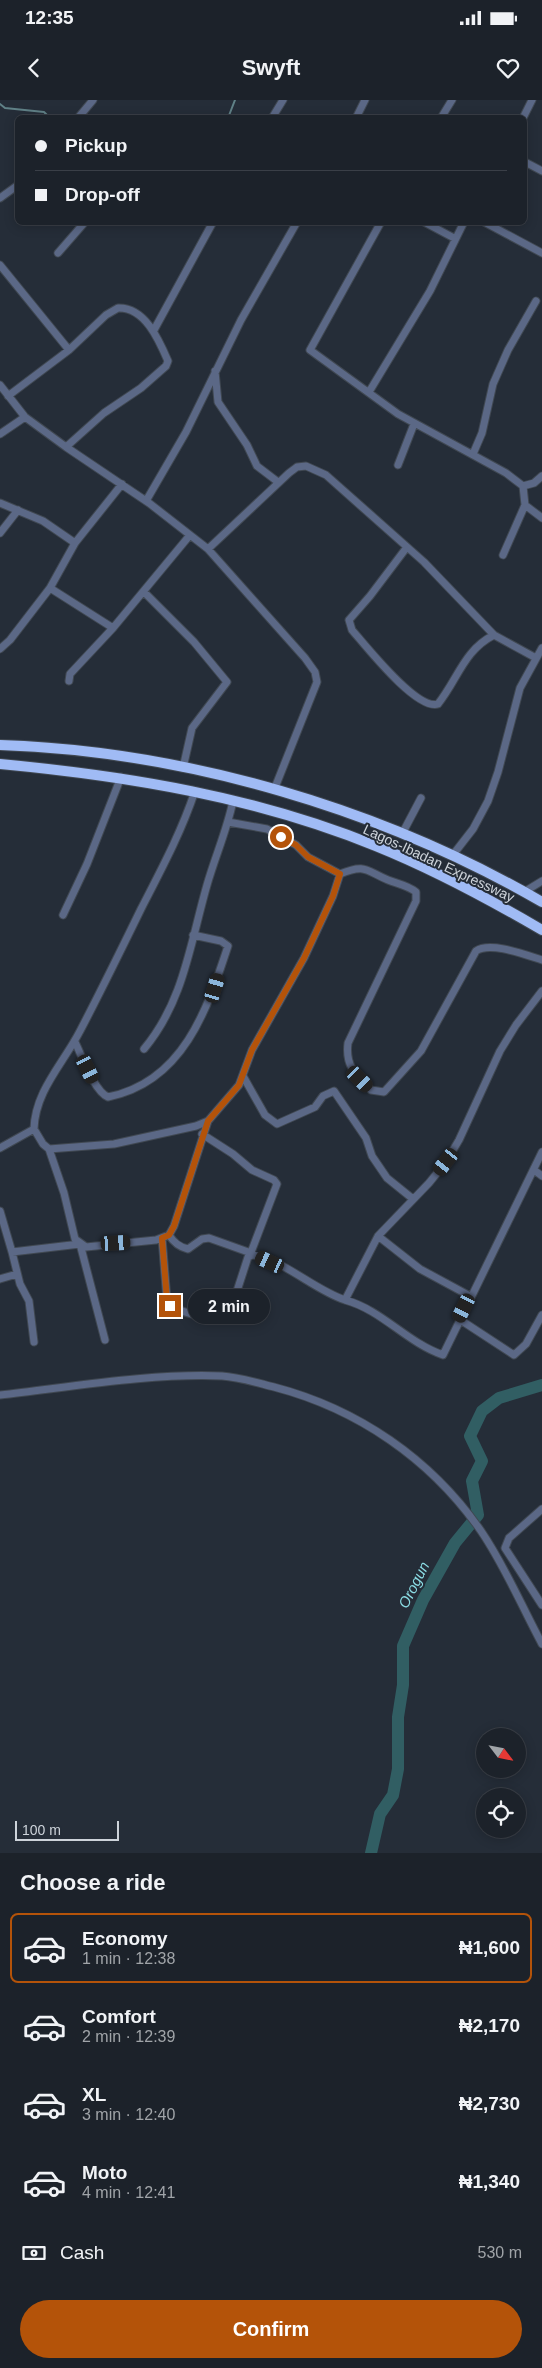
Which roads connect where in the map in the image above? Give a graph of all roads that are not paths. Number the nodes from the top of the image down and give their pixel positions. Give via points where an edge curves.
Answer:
1 (93, 100) edge
2 (283, 100) edge
3 (365, 100) edge
4 (452, 100) edge
5 (532, 100) edge
6 (80, 115) edge
7 (274, 115) edge
8 (358, 115) edge
9 (443, 115) edge
10 (525, 115) edge
11 (527, 163) edge
12 (542, 171) edge
13 (15, 187) edge
14 (0, 198) edge
15 (82, 225) edge
16 (211, 225) edge
17 (295, 225) edge
18 (379, 225) edge
19 (430, 225) edge
20 (462, 225) edge
21 (490, 225) edge
22 (454, 238) junction
23 (58, 253) dead end
24 (542, 253) edge
25 (0, 265) edge
26 (536, 301) dead end
27 (154, 330) junction
28 (68, 350) junction
29 (215, 371) junction
30 (0, 385) edge
31 (369, 392) junction
32 (8, 396) junction
33 (25, 417) junction
34 (414, 424) junction
35 (0, 434) edge
36 (66, 447) junction
37 (473, 454) junction
38 (398, 464) dead end
39 (542, 476) edge
40 (278, 482) junction
41 (122, 484) junction
42 (523, 486) junction
43 (146, 501) junction
44 (0, 503) edge
45 (525, 505) junction
46 (18, 510) junction
47 (542, 518) edge
48 (0, 533) edge
49 (190, 535) junction
50 (75, 543) junction
51 (407, 547) junction
52 (208, 549) junction
53 (502, 555) dead end
54 (50, 588) junction
55 (144, 592) junction
56 (113, 628) junction
57 (494, 635) junction
58 (542, 648) edge
59 (0, 649) edge
60 (536, 658) junction
61 (69, 681) dead end
62 (0, 745) edge
63 (0, 764) edge
64 (183, 768) junction
65 (121, 777) junction
66 (274, 790) junction
67 (195, 791) junction
68 (421, 798) dead end
69 (234, 801) junction
70 (228, 822) junction
71 (402, 834) junction
72 (452, 856) junction
73 (340, 874) junction
74 (542, 881) edge
75 (524, 892) junction
76 (542, 902) edge
77 (63, 915) dead end
78 (542, 930) edge
79 (193, 935) junction
80 (542, 960) edge
81 (542, 991) edge
82 (74, 1042) junction
83 (144, 1049) dead end
84 (243, 1076) junction
85 (208, 1121) junction
86 (196, 1126) junction
87 (34, 1129) junction
88 (204, 1136) junction
89 (0, 1148) edge
90 (48, 1148) junction
91 (542, 1152) edge
92 (534, 1170) junction
93 (542, 1176) edge
94 (413, 1200) junction
95 (0, 1211) edge
96 (165, 1236) junction
97 (378, 1236) junction
98 (80, 1244) junction
99 (12, 1252) junction
100 (250, 1254) junction
101 (17, 1274) junction
102 (0, 1279) edge
103 (470, 1296) junction
104 (344, 1300) junction
105 (542, 1315) edge
106 (459, 1319) junction
107 (105, 1340) dead end
108 (34, 1342) dead end
109 (0, 1395) edge
110 (542, 1509) edge
111 (542, 1605) edge
112 (542, 1644) edge

1 - 6 street
2 - 7 street
3 - 8 street
4 - 9 street
5 - 10 street
11 - 12 street
13 - 14 street
15 - 23 street
16 - 27 street
17 - 29 street
18 - 31 street via 310,350
19 - 22 street
20 - 22 street
21 - 24 street
22 - 31 street via 430,292
25 - 28 street
26 - 37 street via 493,384 482,433
27 - 28 street via 132,311 118,308
27 - 36 street via 168,361 166,366 104,413
28 - 32 street
29 - 40 street via 218,402 257,466
29 - 43 street via 186,432
30 - 32 street
31 - 34 street
32 - 33 street
33 - 35 street
33 - 36 street
34 - 37 street
34 - 38 street
36 - 41 street
37 - 42 street
39 - 42 street
40 - 51 street via 297,467 313,468 326,475
40 - 52 street
41 - 43 street
41 - 50 street
42 - 45 street
43 - 49 street
44 - 46 street
45 - 47 street
45 - 53 street
46 - 48 street
46 - 50 street via 43,521
49 - 52 street
49 - 55 street
50 - 54 street
51 - 57 street
51 - 57 street via 349,620 352,630 399,681 420,700 430,705 438,704 476,647
52 - 66 street via 305,658 317,678
54 - 56 street
54 - 59 street
55 - 56 street
55 - 64 street via 194,642 227,682 192,728
56 - 61 street via 70,674
57 - 60 street
58 - 60 street
60 - 72 street via 520,688 488,801 473,829
62 - 64 highway, Lagos-Ibadan Expressway via 105,754
63 - 65 highway, Lagos-Ibadan Expressway
64 - 66 highway, Lagos-Ibadan Expressway
65 - 67 highway, Lagos-Ibadan Expressway
65 - 77 street
66 - 71 highway, Lagos-Ibadan Expressway
67 - 69 highway, Lagos-Ibadan Expressway
67 - 82 street via 168,858
68 - 71 street
69 - 70 street
69 - 78 highway, Lagos-Ibadan Expressway via 377,846 491,900
70 - 73 street via 267,829
70 - 79 street
71 - 72 highway, Lagos-Ibadan Expressway
72 - 75 highway, Lagos-Ibadan Expressway
73 - 80 street via 365,868 416,892 416,901 348,1043 351,1068 371,1090 384,1092 421,1051 476,951 497,948
73 - 84 street via 304,958 252,1050
74 - 75 street
75 - 76 highway, Lagos-Ibadan Expressway
79 - 82 street via 221,941 228,946 215,988 192,1037 175,1060 140,1086 108,1097 102,1094
79 - 83 street via 172,1008
81 - 94 street via 500,1051 446,1162
82 - 87 street via 41,1094 34,1112
84 - 85 street via 232,1095
84 - 94 street via 265,1115 277,1124 315,1107 323,1096 334,1091 366,1138 372,1156 387,1178
85 - 86 street
85 - 88 street
86 - 88 street
86 - 90 street via 114,1144
87 - 89 street
87 - 90 street
88 - 96 street via 177,1219
88 - 100 street via 277,1184
90 - 98 street via 64,1193 75,1239
91 - 92 street
92 - 93 street
92 - 103 street
94 - 97 street
95 - 99 street
96 - 98 street via 156,1240 86,1247
96 - 100 street via 182,1248 188,1249 209,1238
96 - 100 street via 168,1303 179,1311 222,1319
97 - 103 street via 420,1269
97 - 104 street
98 - 99 street
98 - 107 street
99 - 101 street
100 - 104 street
101 - 102 street
101 - 108 street via 29,1301
103 - 106 street
104 - 106 street via 382,1316 419,1343 443,1355
105 - 106 street via 526,1344 514,1355
109 - 112 street via 152,1378 224,1376 302,1394 345,1413 399,1445 452,1494 482,1532
110 - 111 street via 508,1538 505,1548

